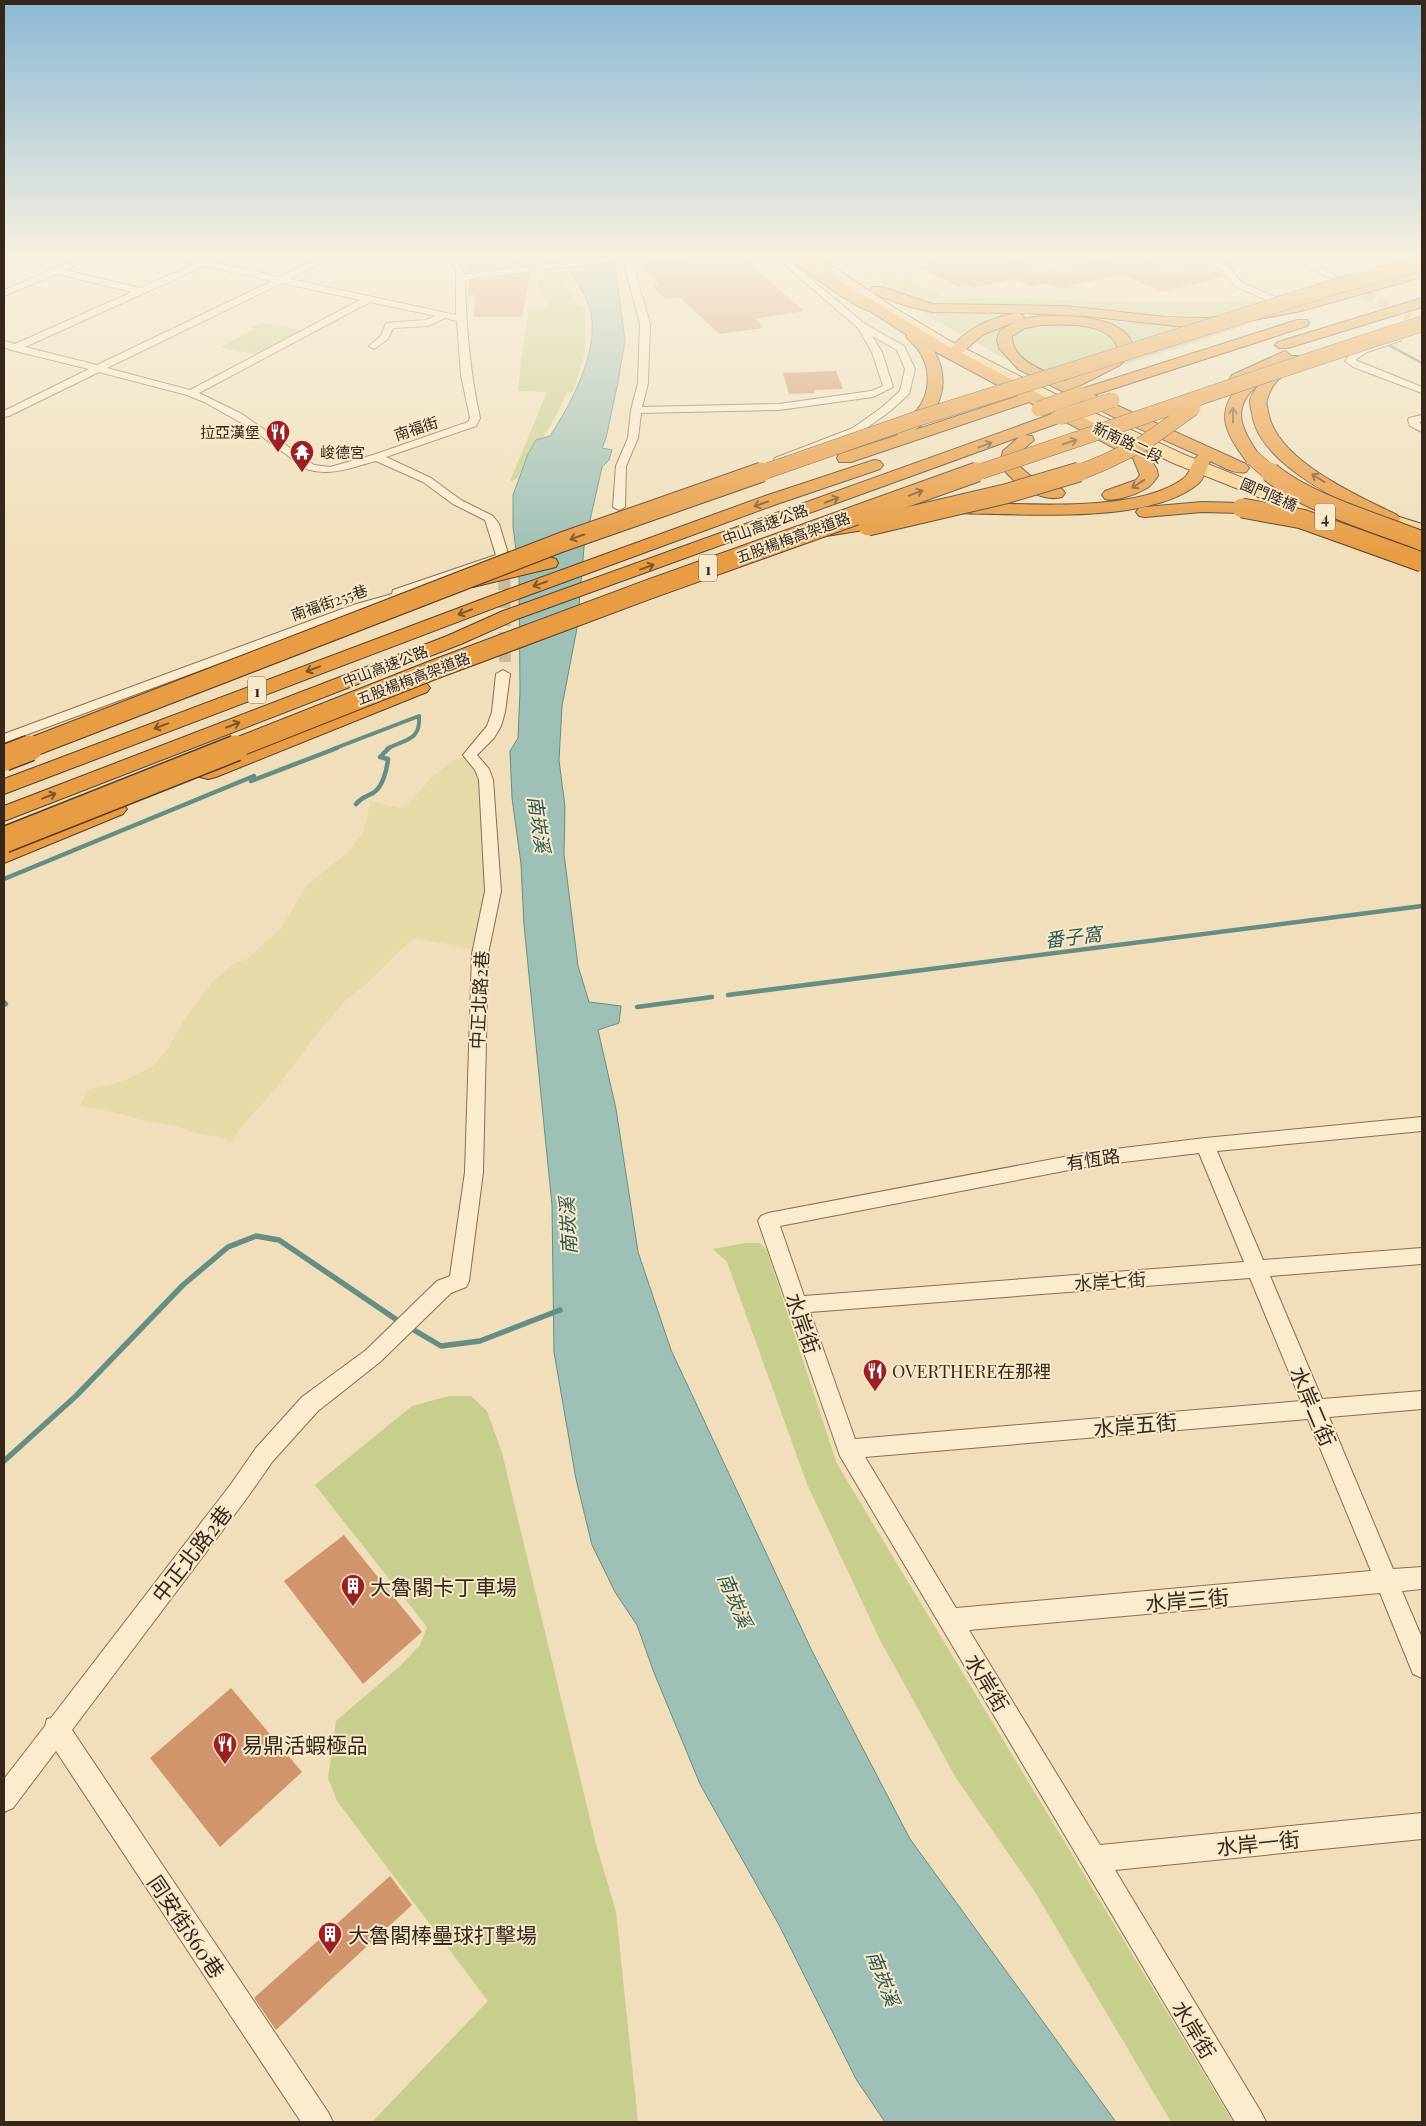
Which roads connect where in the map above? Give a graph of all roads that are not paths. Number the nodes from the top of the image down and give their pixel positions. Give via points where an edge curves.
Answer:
1 (53, 356) edge
2 (124, 356) edge
3 (260, 356) edge
4 (464, 356) edge
5 (643, 356) edge
6 (879, 356) edge
7 (905, 356) edge
8 (931, 356) edge
9 (956, 356) edge
10 (962, 356) edge
11 (977, 356) edge
12 (986, 356) edge
13 (1013, 356) edge
14 (1115, 356) edge
15 (1120, 356) edge
16 (1161, 356) edge
17 (1197, 356) edge
18 (1286, 356) edge
19 (1294, 356) edge
20 (1299, 356) edge
21 (1318, 356) edge
22 (1354, 356) edge
23 (99, 368) junction
24 (1068, 385) junction
25 (1422, 390) edge
26 (191, 393) junction
27 (1084, 397) junction
28 (1117, 399) dead end
29 (636, 410) junction
30 (1061, 410) junction
31 (1060, 411) edge
32 (1060, 411) edge
33 (1060, 411) edge
34 (5, 414) dead end
35 (1422, 418) edge
36 (1422, 429) edge
37 (377, 457) junction
38 (834, 462) junction
39 (1202, 463) junction
40 (1240, 469) junction
41 (619, 506) dead end
42 (943, 515) junction
43 (1391, 519) junction
44 (889, 521) junction
45 (597, 524) dead end
46 (1105, 524) dead end
47 (1129, 524) dead end
48 (1422, 530) edge
49 (820, 532) junction
50 (1422, 541) edge
51 (1422, 546) edge
52 (1358, 548) junction
53 (601, 553) junction
54 (1422, 554) edge
55 (1422, 562) edge
56 (1422, 571) edge
57 (429, 584) dead end
58 (508, 591) junction
59 (596, 591) junction
60 (357, 608) junction
61 (503, 674) tunnel mouth
62 (4, 739) edge
63 (4, 752) edge
64 (4, 758) edge
65 (4, 772) edge
66 (4, 787) edge
67 (4, 814) edge
68 (4, 840) edge
69 (4, 856) edge
70 (1422, 1124) edge
71 (1205, 1145) junction
72 (768, 1221) joint
73 (1422, 1256) edge
74 (1257, 1269) junction
75 (798, 1305) junction
76 (1422, 1400) edge
77 (1315, 1409) junction
78 (848, 1449) junction
79 (1422, 1578) edge
80 (1387, 1581) junction
81 (951, 1620) junction
82 (1422, 1666) edge
83 (56, 1728) junction
84 (4, 1799) edge
85 (1422, 1826) edge
86 (1093, 1859) junction
87 (318, 2122) edge
88 (1251, 2122) edge

1 - 23 street
2 - 23 street
3 - 26 street
4 - 37 street, 南福街 via 475,418 472,424
5 - 29 street via 643,384
6 - 29 street via 888,387 873,394 779,407
7 - 45 street via 910,369 905,392 857,430
8 - 38 highway via 937,375 935,390 919,420
9 -> 31 highway
10 - 30 main road, 4
11 - 30 main road, 4
12 - 27 main road, 4
13 - 40 highway via 1023,366
14 -> 64 highway, 1, bridge via 916,419 562,542
15 - 24 highway via 1115,362
16 - 24 highway
17 - 27 highway, 中山高速公路 / 1
18 - 44 highway, bridge via 1260,366 1220,388 1139,447 1104,463 1042,484
40 -> 19 highway via 1232,415 1235,400 1242,388 1255,378
43 -> 20 highway via 1302,468 1283,453 1262,426 1258,410 1265,385
68 -> 21 highway, 五股楊梅高架道路 / 1, bridge via 433,670 794,537
22 - 25 street via 1350,361 1356,365
23 - 26 street
23 - 34 street
24 - 38 highway
26 - 37 street, 南福街 via 240,416 310,467 330,470
27 - 39 main road, 新南路二段 / 4
27 -> 53 highway, 中山高速公路 / 1, bridge
28 - 30 highway, 中山高速公路 / 1, bridge
29 - 41 street via 633,438 622,466
30 - 39 main road, 新南路二段 / 4 via 1180,459
30 - 39 main road, 新南路二段 / 4 via 1172,463
59 -> 30 highway, 中山高速公路 / 1
32 -> 33 highway via 1140,455 1148,470 1142,484 1112,495 1062,495 1027,484 1016,476 1009,465 1011,451
35 - 36 street via 1414,420 1414,424
37 - 58 street via 427,480 457,502 489,518
38 - 53 highway
39 - 40 main road, 4
39 - 49 highway via 1192,479 1173,492 1138,503 1060,510 936,507
39 - 52 main road, 4 via 1216,480
40 - 43 main road, 4
40 - 50 highway, bridge via 1278,479 1308,495
40 - 51 main road, 國門陸橋 / 4 via 1298,499
40 - 54 main road, 國門陸橋 / 4
42 - 44 highway
42 - 46 highway
42 - 55 highway, bridge via 1118,516 1202,507 1242,508 1290,515
43 - 48 main road, 4
44 - 49 highway
44 - 69 highway, bridge via 800,546 420,688
47 - 52 highway via 1247,517 1294,526
49 - 59 highway
52 - 56 main road, 4
53 -> 58 highway, 中山高速公路 / 1
53 - 58 highway via 550,563
57 - 60 street
58 - 59 highway
58 - 60 street
58 - 63 highway via 464,583 281,647
58 - 65 highway via 261,670
58 -> 66 highway, 中山高速公路 / 1
67 -> 58 highway, 中山高速公路 / 1 via 454,640
60 - 62 street, 南福街255巷
61 - 83 street, 中正北路2巷 via 496,722 470,755 482,769 486,780 493,891 480,954 474,1172 459,1281 444,1287 374,1356 310,1404 264,1455
70 - 71 street, 有恆路
71 - 72 street, 有恆路 via 1090,1159
71 - 74 street, 水岸二街
72 - 75 street, 水岸街
73 - 74 street, 水岸七街
74 - 75 street, 水岸七街
74 - 77 street, 水岸二街
75 - 78 street, 水岸街
76 - 77 street, 水岸五街
77 - 78 street, 水岸五街
77 - 80 street, 水岸二街
78 - 81 street, 水岸街
79 - 80 street, 水岸三街
80 - 81 street, 水岸三街
80 - 82 street, 水岸二街
81 - 86 street, 水岸街
83 - 84 street, 中正北路2巷
83 - 87 street, 同安街860巷
85 - 86 street, 水岸一街
86 - 88 street, 水岸街

